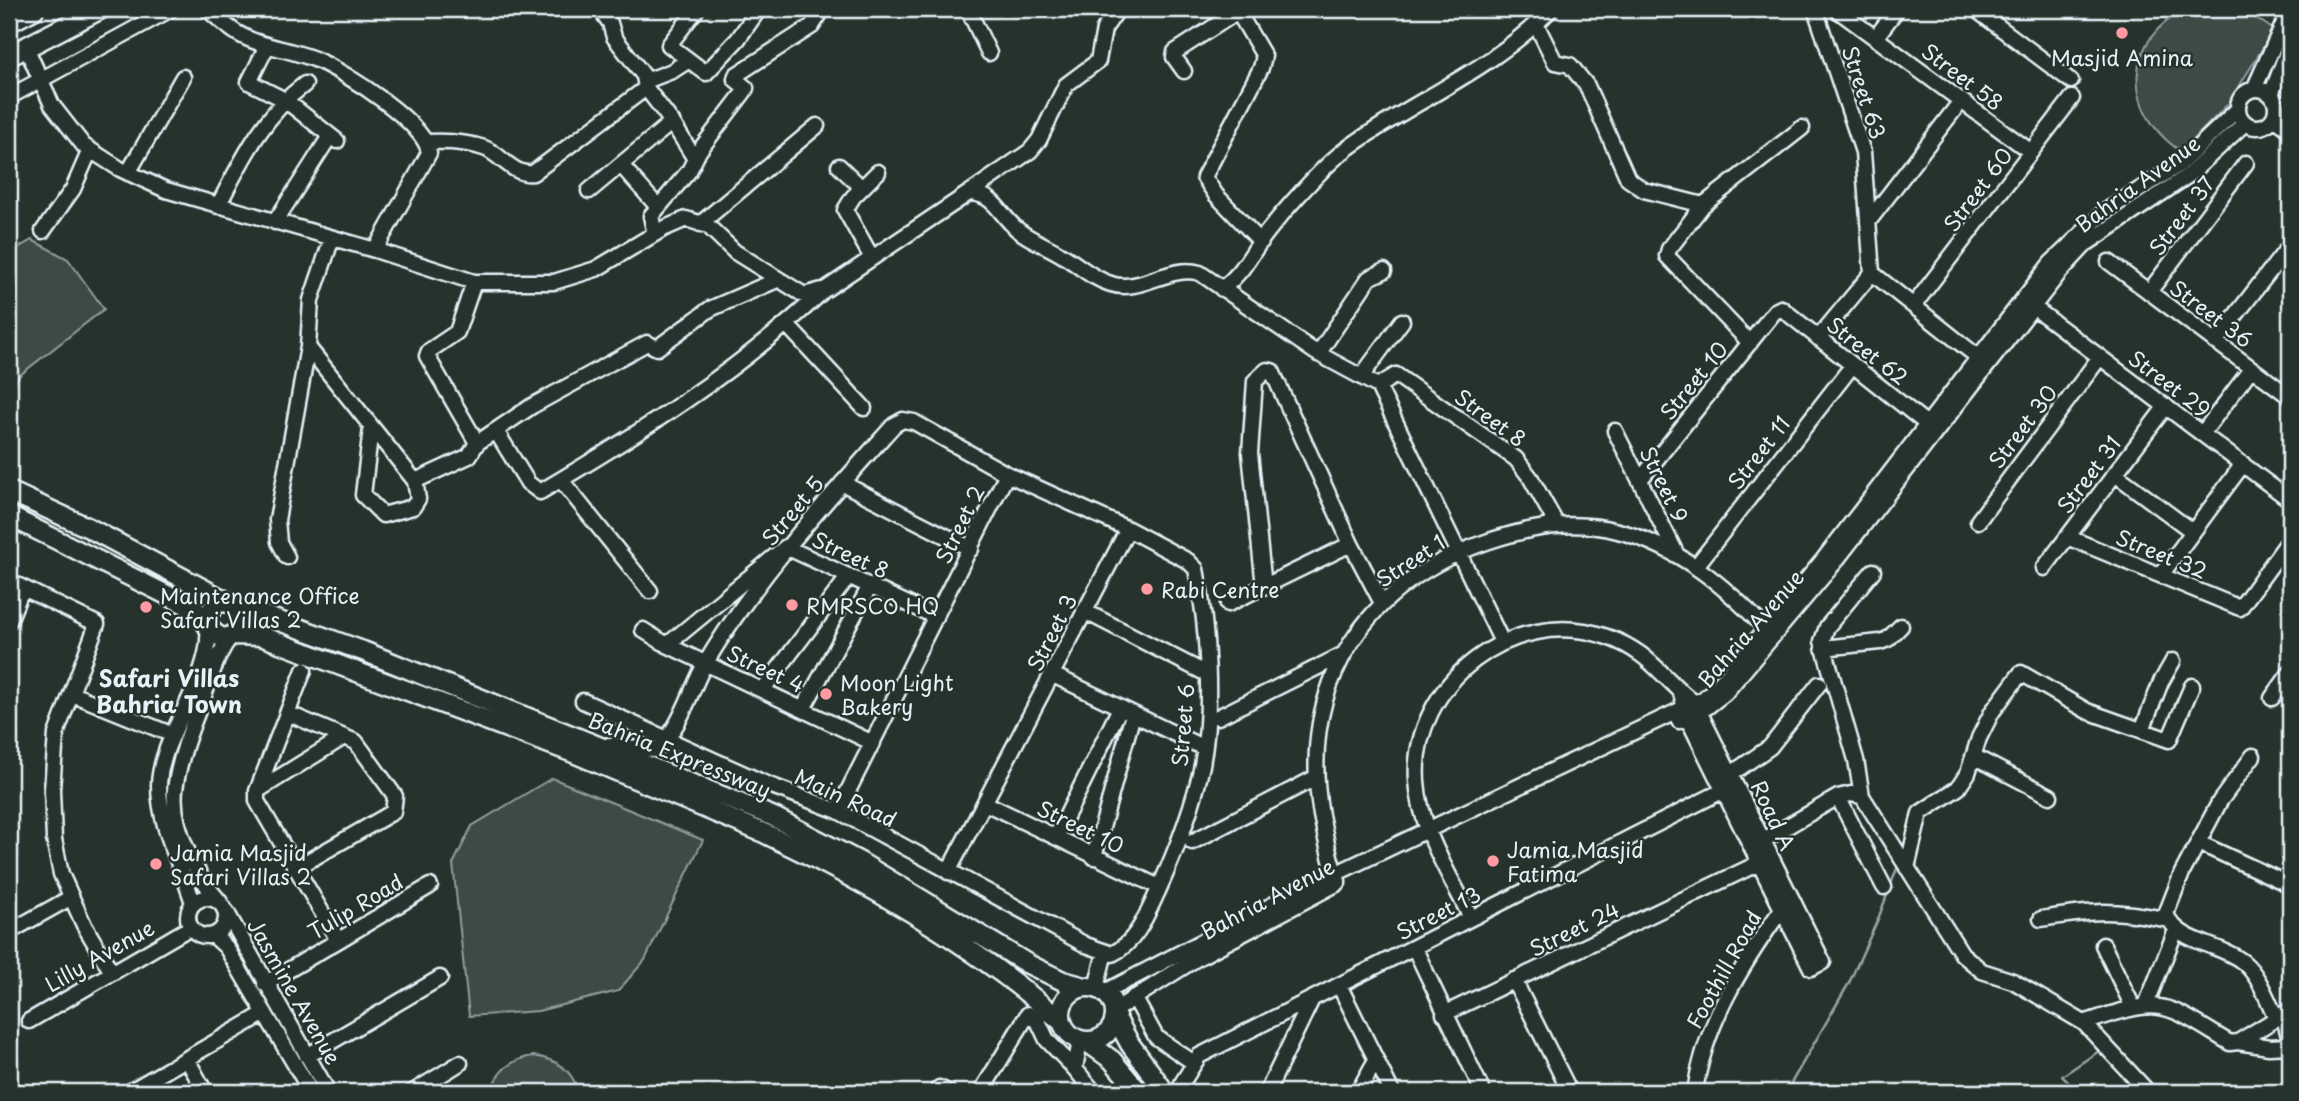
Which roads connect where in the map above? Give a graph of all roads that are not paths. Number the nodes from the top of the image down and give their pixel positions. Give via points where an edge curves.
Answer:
1 (24, 9) edge
2 (34, 9) edge
3 (85, 9) edge
4 (100, 9) edge
5 (171, 9) edge
6 (207, 9) edge
7 (600, 9) edge
8 (697, 9) edge
9 (760, 9) edge
10 (823, 9) edge
11 (968, 9) edge
12 (1118, 9) edge
13 (1240, 9) edge
14 (1551, 9) edge
15 (1815, 9) edge
16 (1836, 9) edge
17 (1897, 9) edge
18 (1975, 9) edge
19 (2290, 9) edge
20 (9, 20) edge
21 (1536, 24) junction
22 (47, 35) junction
23 (1876, 37) junction
24 (267, 46) junction
25 (2290, 46) edge
26 (17, 52) edge
27 (989, 53) dead end
28 (689, 61) junction
29 (1184, 71) dead end
30 (183, 77) dead end
31 (40, 81) junction
32 (2071, 81) dead end
33 (305, 84) dead end
34 (646, 84) junction
35 (2254, 89) junction
36 (2271, 95) junction
37 (9, 97) edge
38 (2072, 98) dead end
39 (285, 100) junction
40 (1961, 101) junction
41 (2238, 110) junction
42 (2274, 118) junction
43 (671, 122) junction
44 (2245, 123) junction
45 (817, 126) dead end
46 (1802, 128) dead end
47 (2290, 130) edge
48 (428, 142) junction
49 (90, 150) junction
50 (2031, 152) junction
51 (695, 159) junction
52 (2246, 163) dead end
53 (621, 165) junction
54 (839, 166) dead end
55 (878, 172) dead end
56 (128, 173) junction
57 (862, 188) junction
58 (589, 191) dead end
59 (969, 193) junction
60 (1703, 205) junction
61 (218, 206) junction
62 (658, 207) junction
63 (275, 222) junction
64 (1868, 222) junction
65 (700, 223) junction
66 (43, 231) dead end
67 (655, 234) junction
68 (332, 238) junction
69 (1261, 242) junction
70 (2290, 245) edge
71 (375, 250) junction
72 (872, 258) junction
73 (2109, 262) dead end
74 (1384, 271) dead end
75 (1871, 273) junction
76 (777, 280) junction
77 (474, 282) junction
78 (826, 289) junction
79 (1222, 289) junction
80 (2149, 292) junction
81 (2029, 303) junction
82 (1914, 305) junction
83 (1781, 308) joint
84 (1402, 321) dead end
85 (788, 325) junction
86 (1818, 338) junction
87 (2215, 342) junction
88 (1750, 343) junction
89 (308, 346) junction
90 (1318, 354) junction
91 (2100, 357) junction
92 (1979, 358) junction
93 (1853, 366) junction
94 (2251, 369) junction
95 (1361, 377) junction
96 (1377, 386) junction
97 (2288, 391) edge
98 (2166, 406) junction
99 (864, 408) dead end
100 (1928, 425) junction
101 (371, 428) junction
102 (1615, 431) dead end
103 (496, 432) junction
104 (2202, 434) junction
105 (477, 443) junction
106 (2243, 464) junction
107 (1007, 474) junction
108 (2115, 474) junction
109 (561, 480) junction
110 (1640, 480) junction
111 (415, 481) junction
112 (842, 483) junction
113 (9, 491) edge
114 (2290, 499) edge
115 (9, 516) edge
116 (1978, 521) dead end
117 (1558, 525) junction
118 (1128, 529) junction
119 (2193, 532) junction
120 (2067, 537) junction
121 (2290, 539) edge
122 (1351, 544) junction
123 (786, 547) junction
124 (971, 549) junction
125 (1459, 551) junction
126 (1677, 555) junction
127 (286, 557) dead end
128 (1697, 565) junction
129 (2044, 568) dead end
130 (1873, 571) dead end
131 (2161, 575) junction
132 (849, 576) junction
133 (9, 581) edge
134 (870, 586) junction
135 (1264, 587) junction
136 (22, 589) junction
137 (650, 591) dead end
138 (1382, 603) junction
139 (232, 604) junction
140 (1228, 604) dead end
141 (1084, 611) junction
142 (936, 617) junction
143 (9, 621) edge
144 (1901, 626) dead end
145 (208, 627) junction
146 (1766, 629) junction
147 (643, 630) dead end
148 (232, 635) junction
149 (1502, 642) junction
150 (667, 645) junction
151 (1823, 648) junction
152 (1344, 654) junction
153 (2173, 661) dead end
154 (706, 663) junction
155 (304, 670) dead end
156 (2290, 673) edge
157 (1207, 674) junction
158 (1053, 675) junction
159 (1819, 684) dead end
160 (2192, 686) dead end
161 (764, 688) junction
162 (72, 694) junction
163 (2272, 698) dead end
164 (583, 701) dead end
165 (803, 709) junction
166 (1691, 710) junction
167 (1127, 711) junction
168 (287, 713) junction
169 (1218, 717) dead end
170 (2142, 730) junction
171 (173, 735) junction
172 (344, 737) junction
173 (667, 739) junction
174 (594, 743) junction
175 (873, 743) junction
176 (1204, 748) junction
177 (2253, 756) dead end
178 (1975, 757) junction
179 (1731, 774) junction
180 (1315, 779) junction
181 (1724, 790) junction
182 (257, 791) junction
183 (1862, 796) junction
184 (2050, 796) dead end
185 (1838, 797) junction
186 (985, 803) junction
187 (838, 811) junction
188 (1429, 833) junction
189 (1056, 837) junction
190 (1192, 842) dead end
191 (2199, 843) junction
192 (1757, 844) junction
193 (1094, 857) junction
194 (1759, 863) junction
195 (1905, 865) junction
196 (296, 868) junction
197 (948, 872) junction
198 (1337, 878) junction
199 (2290, 885) edge
200 (430, 886) dead end
201 (1159, 887) junction
202 (1884, 887) dead end
203 (70, 898) junction
204 (192, 903) junction
205 (223, 906) junction
206 (1782, 909) junction
207 (1471, 918) junction
208 (2040, 919) dead end
209 (2173, 925) junction
210 (191, 927) junction
211 (9, 932) edge
212 (213, 935) junction
213 (338, 940) junction
214 (2103, 944) dead end
215 (1414, 947) junction
216 (1105, 952) junction
217 (111, 971) junction
218 (440, 978) dead end
219 (1514, 980) junction
220 (265, 984) junction
221 (1339, 985) junction
222 (1095, 989) junction
223 (1134, 997) junction
224 (1312, 999) junction
225 (2140, 1006) junction
226 (265, 1013) junction
227 (1115, 1013) junction
228 (1444, 1014) junction
229 (2283, 1014) edge
230 (29, 1021) dead end
231 (1062, 1022) junction
232 (2084, 1023) junction
233 (2290, 1040) edge
234 (1084, 1041) junction
235 (2238, 1042) junction
236 (2290, 1046) edge
237 (307, 1056) junction
238 (187, 1059) junction
239 (1376, 1060) junction
240 (460, 1063) dead end
241 (1194, 1063) junction
242 (1075, 1069) junction
243 (1182, 1083) dead end
244 (129, 1092) edge
245 (205, 1092) edge
246 (311, 1092) edge
247 (328, 1092) edge
248 (413, 1092) edge
249 (981, 1092) edge
250 (1094, 1092) edge
251 (1139, 1092) edge
252 (1166, 1092) edge
253 (1267, 1092) edge
254 (1358, 1092) edge
255 (1392, 1092) edge
256 (1483, 1092) edge
257 (1570, 1092) edge
258 (1695, 1092) edge
259 (2148, 1092) edge

1 - 20 highway
2 - 20 highway
3 - 22 highway
4 - 22 highway
5 - 31 street
6 - 24 street via 237,33
7 - 34 street
8 - 28 street via 669,45
9 - 28 street via 706,73
10 - 51 street via 812,26 736,75 746,88
11 - 27 street
12 - 59 street via 1104,29 1098,61 1066,85 1039,140
13 - 29 street via 1175,52
13 - 69 street via 1264,55 1204,177
14 - 21 street
15 - 64 street, Street 63 via 1863,152
16 - 23 street, Street 58
17 - 23 street
18 - 32 street
19 - 35 street
21 - 60 street via 1555,62 1570,65 1587,86 1628,179 1644,191
21 - 69 street via 1468,74 1343,151
22 - 26 highway
23 - 40 street, Street 58
24 - 39 street via 249,82
24 - 48 street via 319,61 349,77 418,129
25 - 36 street
26 - 31 street
28 - 34 street
30 - 56 street
31 - 37 street
31 - 49 street via 63,123
33 - 39 street
34 - 43 street
34 - 48 street via 533,173 522,173 486,149 452,141
35 - 36 street
35 - 41 street via 2241,99
36 - 42 street via 2276,106
38 - 50 street, Street 60
39 - 61 street via 256,135
39 - 63 street via 334,138
40 - 50 street, Street 58
40 - 64 street
41 - 44 street
41 - 81 street, Bahria Avenue via 2180,164 2104,212 2077,235
42 - 44 street via 2264,126
42 - 47 street
43 - 51 street
43 - 53 street
44 - 81 street, Bahria Avenue via 2189,175 2086,244
45 - 65 street
46 - 60 street
48 - 71 street via 429,153
49 - 56 street
49 - 66 street via 73,189
50 - 82 street, Street 60
51 - 62 street
52 - 80 street, Street 37
53 - 58 street
53 - 62 street
54 - 57 street
55 - 57 street
56 - 61 street
57 - 72 street via 849,202 845,215
59 - 72 street
59 - 79 street via 993,200 1016,229 1105,282 1128,286 1185,269 1200,273
60 - 88 street via 1667,256
61 - 63 street
62 - 67 street via 651,220
63 - 68 street
64 - 75 street, Street 63
65 - 67 street via 686,219
65 - 76 street
67 - 77 street via 596,270 554,282
68 - 71 street
68 - 89 street via 311,300
69 - 79 street via 1244,271
70 - 87 street
71 - 77 street
72 - 78 street
73 - 80 street, Street 36
74 - 90 street via 1369,278
75 - 82 street
75 - 86 street
76 - 78 street via 804,295
76 - 103 street via 710,309 657,348 647,343 532,406
77 - 105 street via 457,332 428,356
78 - 85 street
79 - 90 street
80 - 87 street, Street 36
81 - 91 street, Street 29
81 - 92 street, Bahria Avenue
81 - 166 street, Bahria Avenue via 1831,567 1726,693
82 - 92 street
83 - 86 street, Street 62
83 - 88 street, Street 10
84 - 95 street
85 - 99 street
85 - 109 street via 712,385
86 - 93 street, Street 62
87 - 94 street, Street 36
88 - 110 street, Street 10
89 - 101 street
89 - 127 street via 278,520 279,542
90 - 95 street
91 - 98 street, Street 29
91 - 116 street, Street 30
92 - 100 street, Bahria Avenue
93 - 100 street, Street 62
93 - 128 street, Street 11
94 - 97 street, Street 36
94 - 104 street
95 - 96 street
96 - 117 street, Street 8 via 1396,375 1516,459
96 - 125 street
98 - 104 street, Street 29
98 - 108 street, Street 31
100 - 146 street, Bahria Avenue
101 - 111 street
101 - 111 street via 363,495 372,507 383,515 413,507 418,499
102 - 110 street, Street 9
103 - 105 street
103 - 109 street via 533,489 540,492
104 - 106 street, Street 29
105 - 111 street via 468,456
106 - 114 street, Street 29
106 - 119 street
107 - 112 street, Street 5 via 903,420
107 - 118 street
107 - 124 street, Street 2
108 - 119 street
108 - 120 street, Street 31
109 - 137 street
110 - 126 street, Street 9
112 - 123 street, Street 5
112 - 124 street
113 - 139 main road, Bahria Expressway
115 - 145 main road via 192,608
117 - 125 street, Street 1 via 1516,532
117 - 126 street, Street 1 via 1618,531
118 - 141 street, Street 3
118 - 157 street, Street 6 via 1196,569
119 - 131 street
120 - 129 street, Street 31
120 - 131 street, Street 32
121 - 131 street, Street 32 via 2240,608
122 - 135 street
122 - 135 street via 1272,371 1261,373 1255,381 1250,453
122 - 138 street
123 - 132 street, Street 8
123 - 150 street
123 - 154 street, Street 5
124 - 142 street, Street 2
125 - 138 street, Street 1 via 1423,571
125 - 149 street
126 - 128 street, Street 1
128 - 146 street, Street 1
130 - 151 street via 1827,627
132 - 134 street, Street 8
132 - 161 street
133 - 136 street
134 - 142 street, Street 8
134 - 165 street
135 - 140 street
136 - 143 street
136 - 162 street via 97,624
138 - 152 street, Street 1
139 - 145 main road via 212,607
139 - 148 main road via 241,612 241,626
139 - 174 main road, Bahria Expressway
141 - 157 street
141 - 158 street, Street 3
142 - 175 street, Street 2
144 - 151 street via 1880,642
145 - 148 main road via 221,636
145 - 171 street via 206,657
146 - 166 street, Bahria Avenue via 1718,686
147 - 150 street, Street 4
148 - 205 street, Jasmine Avenue via 220,653 188,736 175,792 184,841 211,893
148 - 231 main road, Bahria Expressway via 261,636 469,713 766,834 935,927
149 - 166 street, Road A via 1553,630 1605,636 1652,661
149 - 188 street, Road A via 1456,675 1426,723 1417,779
150 - 154 street, Street 4
151 - 183 street
152 - 169 street
152 - 180 street, Street 1 via 1321,706
153 - 170 street
154 - 161 street, Street 4
154 - 173 street, Street 5
155 - 168 street
156 - 163 street
157 - 176 street, Street 6
158 - 167 street
158 - 186 street, Street 3
159 - 179 street via 1770,747
160 - 170 street via 2169,740
161 - 165 street, Street 4
162 - 171 street
162 - 203 street via 56,734 52,790 54,839
164 - 173 street, Main Road
165 - 175 street, Street 4
166 - 179 street, Road A
166 - 181 street, Road A
166 - 188 street, Bahria Avenue
167 - 176 street
167 - 189 street
167 - 193 street
168 - 172 street
168 - 182 street
170 - 178 street via 2061,698 2024,672 1993,712
171 - 204 street via 159,782 161,811
172 - 182 street
172 - 196 street via 356,742 395,796 393,812
173 - 174 street via 654,750
173 - 187 street, Main Road
174 - 222 main road, Bahria Expressway via 821,840 1027,964 1063,981
175 - 187 street, Street 2
176 - 201 street, Street 6 via 1188,818
177 - 191 street via 2220,801
178 - 184 street
178 - 195 street via 1958,788 1920,813
179 - 192 street, Road A
180 - 190 street
180 - 198 street, Street 1 via 1330,863
181 - 192 street, Road A
181 - 207 street, Street 13
182 - 196 street via 257,802
183 - 185 street
183 - 195 street
185 - 192 street
185 - 202 street
186 - 189 street, Street 10
186 - 197 street, Street 3
187 - 197 street, Main Road
188 - 198 street, Bahria Avenue
188 - 207 street, Road A
189 - 193 street, Street 10
191 - 199 street
191 - 209 street via 2166,909
192 - 194 street, Road A
192 - 206 street, Road A via 1817,965
193 - 201 street, Street 10
194 - 206 street, Road A
194 - 219 street, Street 24
195 - 232 street via 1962,954 1982,971 2012,981
196 - 213 street
197 - 216 street, Main Road
198 - 222 street, Bahria Avenue
198 - 223 street, Bahria Avenue
200 - 213 street, Tulip Road
201 - 216 street, Street 6 via 1125,948
203 - 211 street
203 - 217 street
204 - 205 street via 211,898
204 - 210 street via 188,912
205 - 212 street via 226,921
205 - 220 street, Jasmine Avenue
206 - 258 street, Foothill Road via 1714,1022 1700,1059
207 - 215 street, Street 13
208 - 209 street via 2122,911
209 - 225 street
209 - 229 street via 2240,960
210 - 212 street via 202,936
210 - 217 street, Lilly Avenue
212 - 226 street, Jasmine Avenue via 226,947
213 - 220 street, Tulip Road
214 - 225 street
215 - 221 street, Street 13
215 - 228 street
216 - 222 street
217 - 230 street, Lilly Avenue
218 - 237 street
219 - 228 street, Street 24
219 - 257 street
220 - 237 street, Jasmine Avenue
221 - 224 street, Street 13
221 - 239 street
222 - 227 main road
222 - 231 main road via 1068,995
223 - 227 street, Bahria Avenue
223 - 241 street via 1156,1037
224 - 241 street, Street 13 via 1199,1056
224 - 253 street
225 - 232 street
225 - 235 street via 2166,1006
226 - 238 street
226 - 246 street, Jasmine Avenue
227 - 234 main road via 1107,1035
227 - 252 main road via 1130,1044
228 - 256 street
229 - 233 street
229 - 235 street
231 - 234 main road via 1069,1034
232 - 259 street
234 - 242 street
234 - 251 main road via 1112,1060
235 - 236 street
237 - 247 street, Jasmine Avenue
238 - 244 street
238 - 245 street
239 - 254 street
239 - 255 street
240 - 248 street
241 - 243 street, Street 13
242 - 249 street via 1028,1014
242 - 250 street

